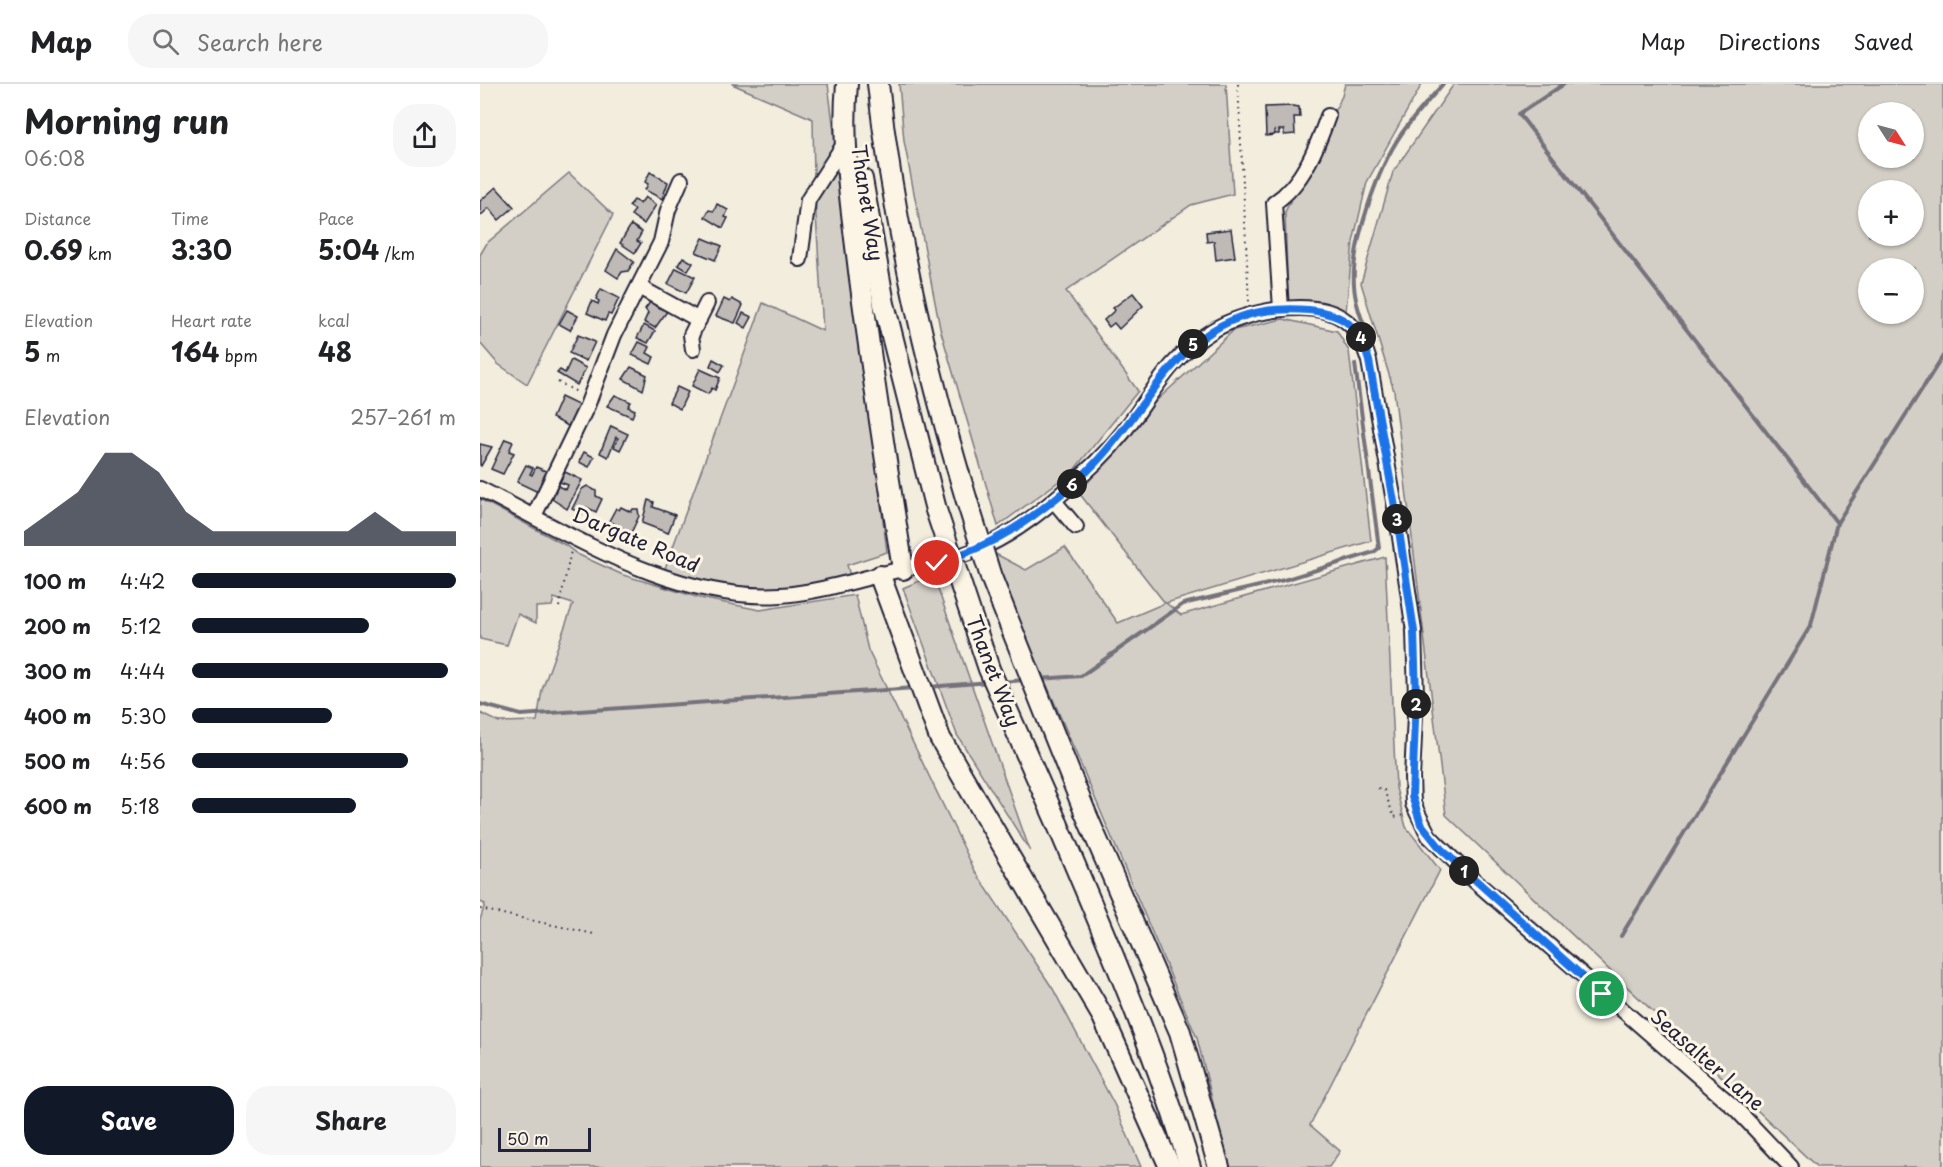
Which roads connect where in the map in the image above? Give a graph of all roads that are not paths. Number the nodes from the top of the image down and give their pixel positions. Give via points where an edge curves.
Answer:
1 (847, 84) edge
2 (851, 84) edge
3 (878, 84) edge
4 (1328, 116) dead end
5 (846, 141) junction
6 (681, 180) dead end
7 (800, 259) dead end
8 (639, 287) junction
9 (707, 303) dead end
10 (1281, 309) junction
11 (699, 320) junction
12 (693, 349) dead end
13 (480, 489) edge
14 (1054, 501) junction
15 (534, 516) junction
16 (1076, 527) dead end
17 (903, 569) junction
18 (880, 576) junction
19 (1170, 1167) edge
20 (1190, 1167) edge
21 (1218, 1167) edge
22 (1791, 1167) edge

1 - 5 highway
2 - 20 highway, Thanet Way, bridge via 884,304 936,510 989,669 1102,930 1176,1119
3 - 21 highway, Thanet Way, bridge via 912,294 966,498 991,577 1085,812 1180,1032
4 - 10 street via 1315,151 1282,198 1274,203
5 - 7 street via 808,201
5 - 17 highway via 878,420
6 - 8 street via 668,210 661,242
8 - 11 street
8 - 15 street via 614,334 590,398
9 - 11 street
10 - 14 street, Seasalter Lane via 1251,314 1214,330 1183,352 1114,443
10 - 22 street, Seasalter Lane via 1319,311 1342,318 1358,333 1369,361 1414,631 1415,813 1441,849 1736,1109
11 - 12 street via 691,335
13 - 15 street, Dargate Road
14 - 16 street
14 - 17 street, Seasalter Lane via 1000,539 973,552
15 - 18 street, Dargate Road via 663,576 697,587 762,595 797,593
17 - 18 street, Dargate Road
18 - 19 highway via 940,738 1103,1017

